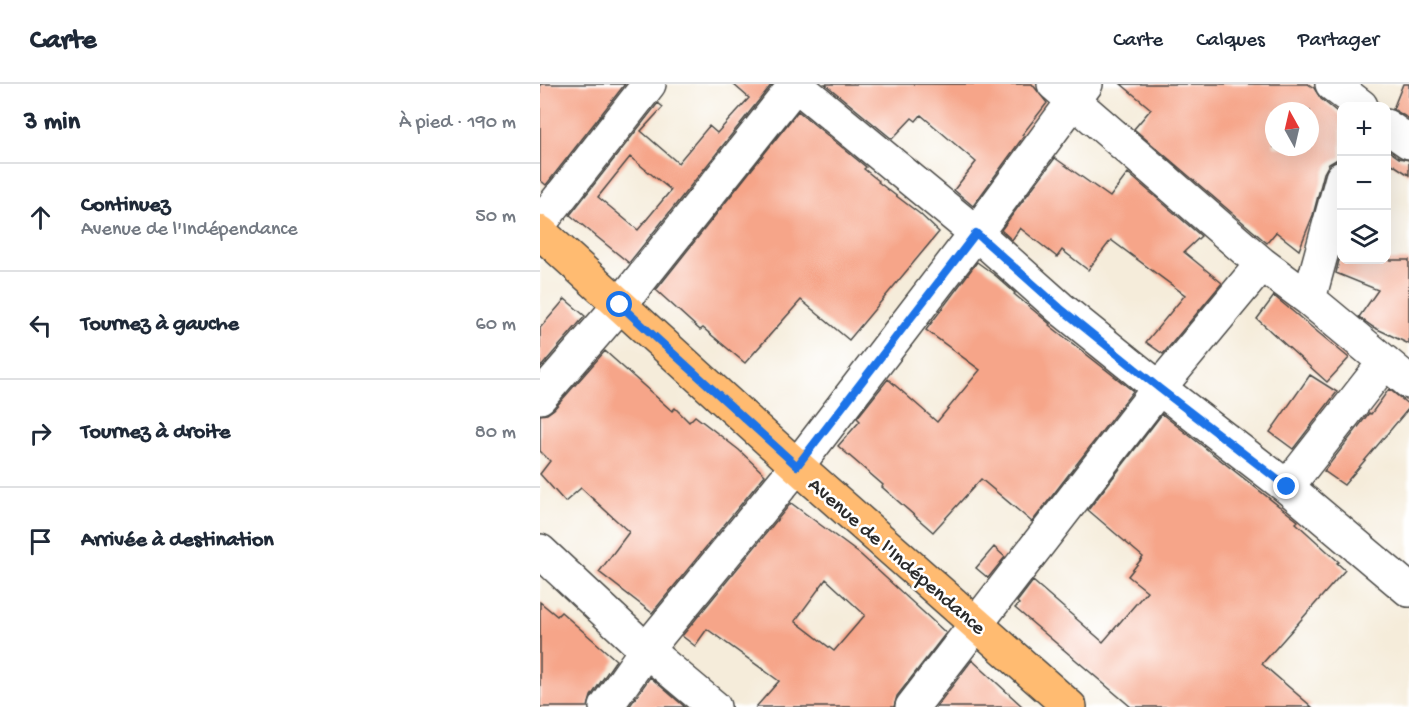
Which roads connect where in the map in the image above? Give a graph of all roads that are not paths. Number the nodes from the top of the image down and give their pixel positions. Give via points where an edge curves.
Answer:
1 (649, 84) edge
2 (795, 84) edge
3 (1332, 84) edge
4 (1367, 84) edge
5 (1071, 90) edge
6 (1355, 102) edge
7 (1361, 102) edge
8 (1391, 129) edge
9 (1409, 142) edge
10 (1337, 194) edge
11 (540, 223) edge
12 (540, 231) edge
13 (976, 233) junction
14 (1262, 264) junction
15 (1310, 299) junction
16 (620, 305) junction
17 (1397, 372) edge
18 (1159, 388) junction
19 (540, 397) edge
20 (797, 466) junction
21 (1287, 487) junction
22 (540, 551) edge
23 (1409, 590) edge
24 (975, 623) junction
25 (646, 650) junction
26 (606, 707) edge
27 (714, 707) edge
28 (912, 707) edge
29 (1070, 707) edge

1 - 11 street
2 - 13 street
2 - 16 street
3 - 6 street
4 - 7 street
5 - 13 street
5 - 14 street
8 - 9 street
10 - 15 street
12 - 16 main road, Avenue de l'Indépendance
13 - 18 street
13 - 20 street
14 - 15 street
14 - 18 street
15 - 17 street
16 - 19 street
16 - 20 main road, Avenue de l'Indépendance
17 - 21 street
18 - 21 street
18 - 24 street
20 - 24 main road, Avenue de l'Indépendance
20 - 25 street
21 - 23 street
22 - 25 street
24 - 28 street
24 - 29 main road, Avenue de l'Indépendance
25 - 26 street
25 - 27 street

